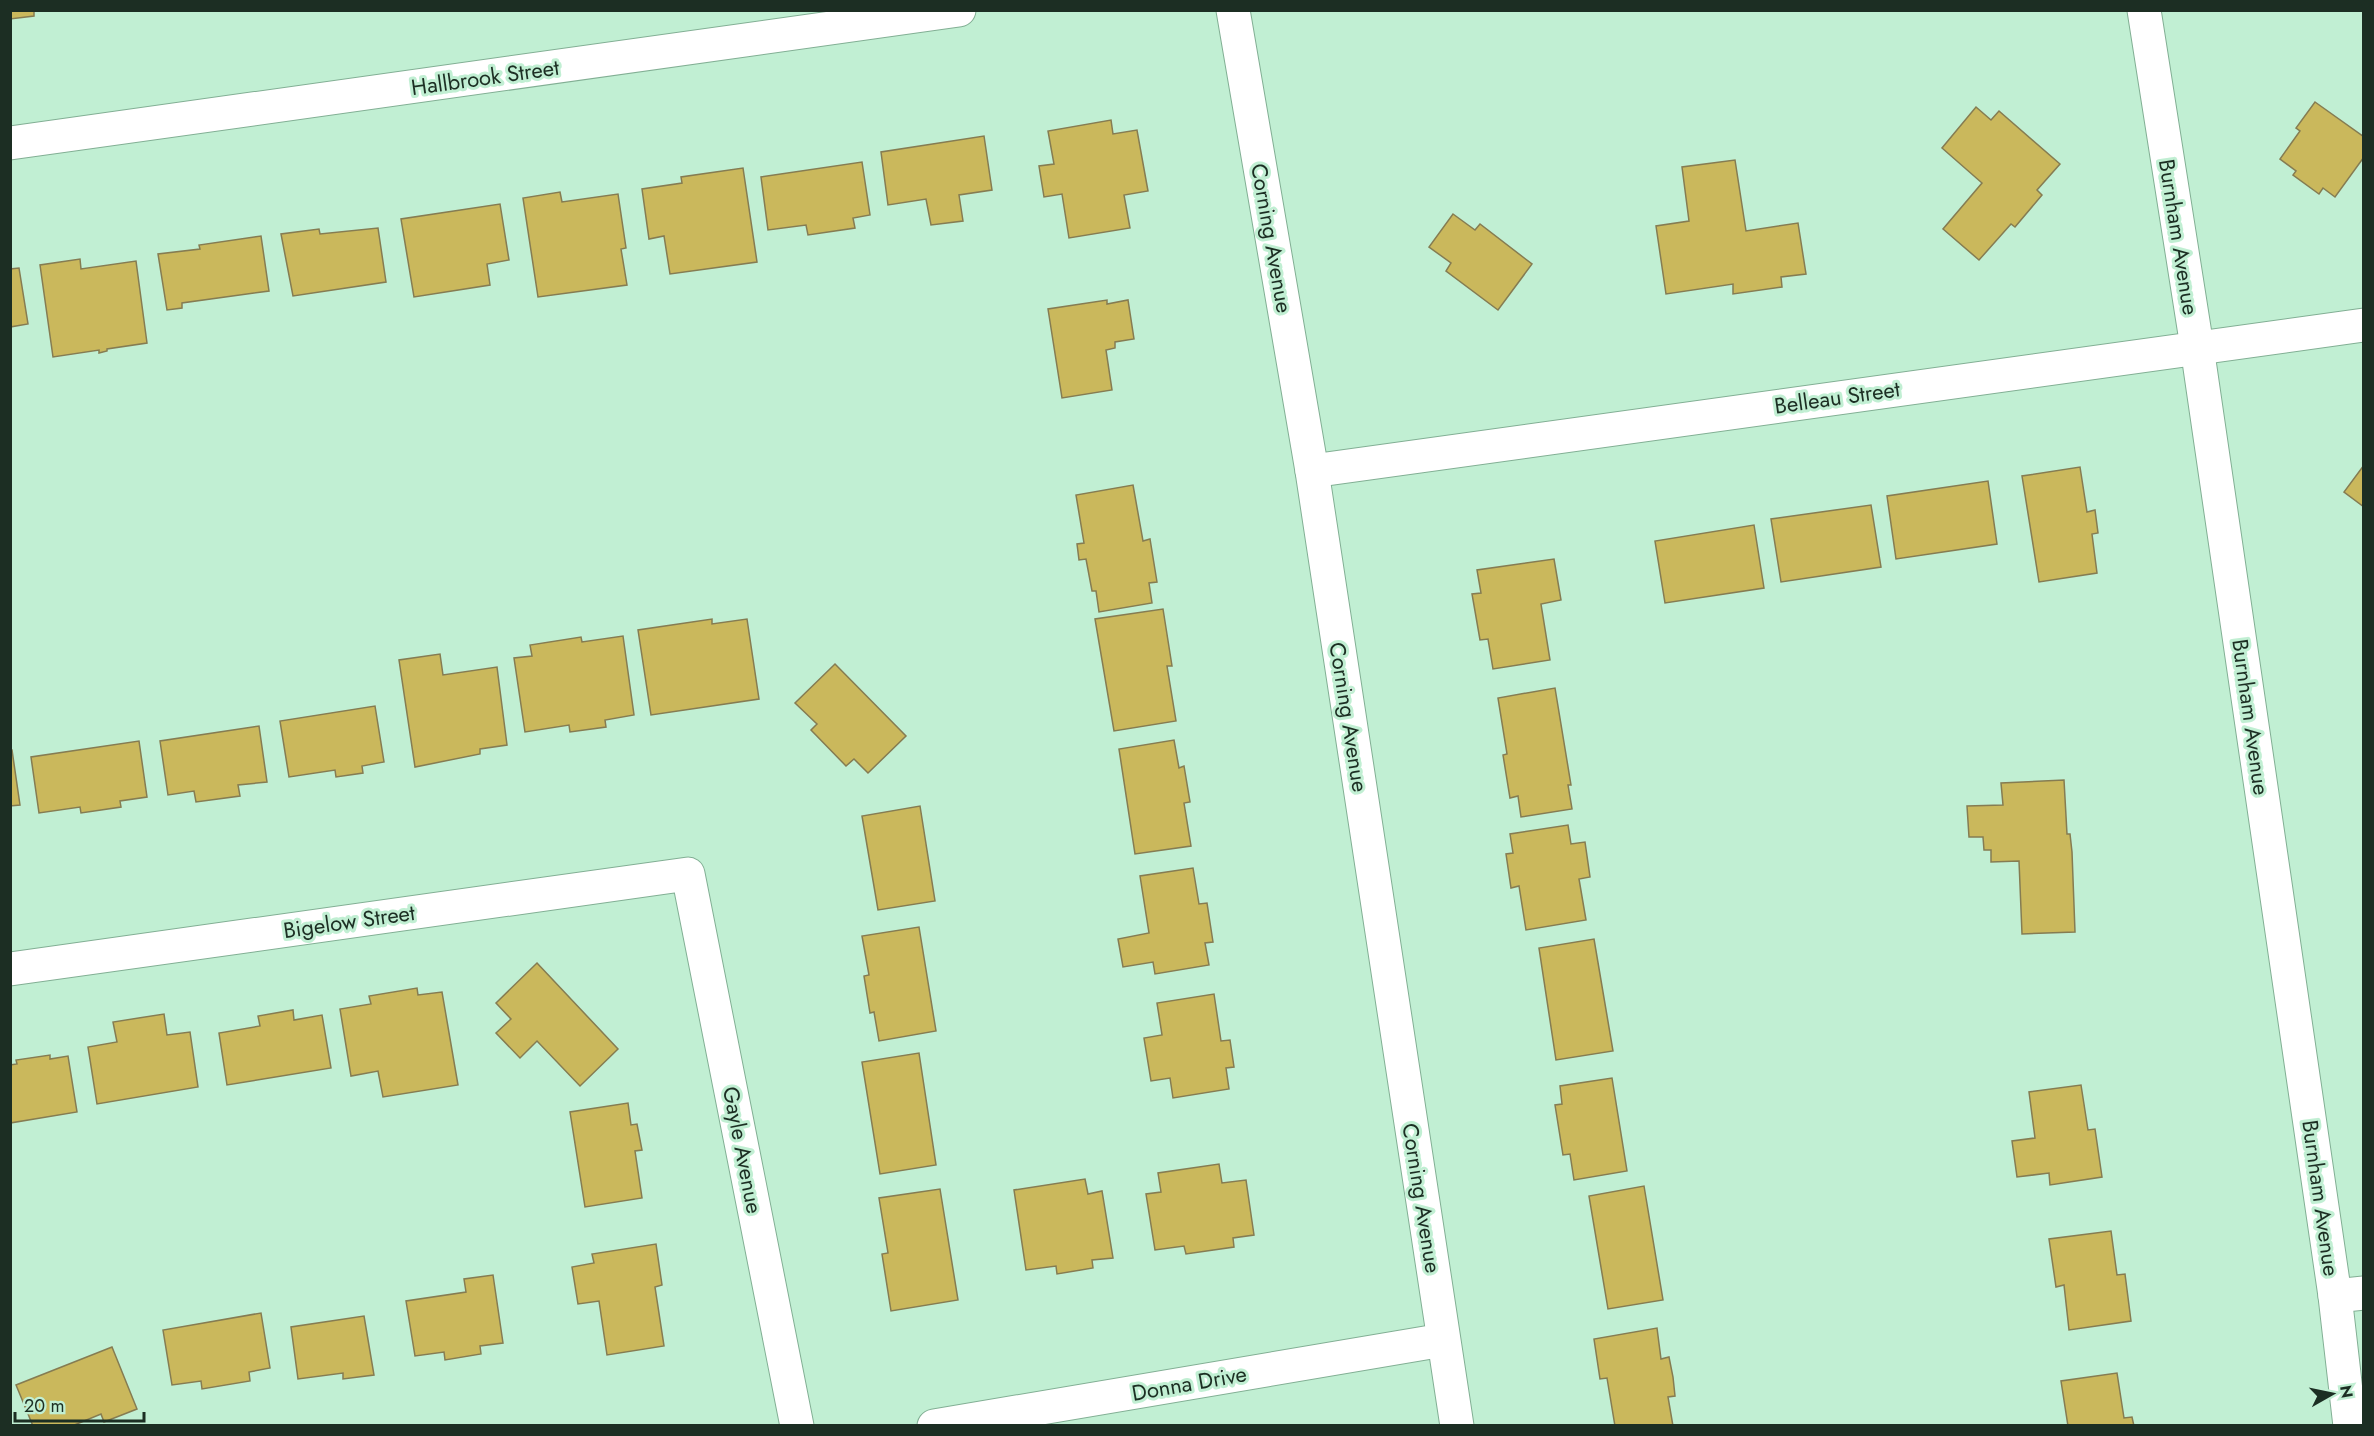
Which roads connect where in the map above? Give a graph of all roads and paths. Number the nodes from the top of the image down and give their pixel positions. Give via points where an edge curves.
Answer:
1 (958, 10) edge
2 (1233, 10) edge
3 (2144, 10) edge
4 (10, 143) edge
5 (2364, 325) edge
6 (2197, 347) junction
7 (1311, 471) junction
8 (688, 874) joint
9 (10, 969) edge
10 (2349, 1295) edge
11 (1443, 1340) junction
12 (797, 1425) edge
13 (934, 1425) edge
14 (1457, 1425) edge
15 (2350, 1425) edge

1 - 4 street, Hallbrook Street
2 - 7 street, Corning Avenue
3 - 6 street, Burnham Avenue
5 - 6 street, Belleau Street
6 - 7 street, Belleau Street
6 - 10 street, Burnham Avenue
7 - 11 street, Corning Avenue
8 - 9 street, Bigelow Street
8 - 12 street, Gayle Avenue
10 - 15 street, Burnham Avenue
11 - 13 street, Donna Drive
11 - 14 street, Corning Avenue

